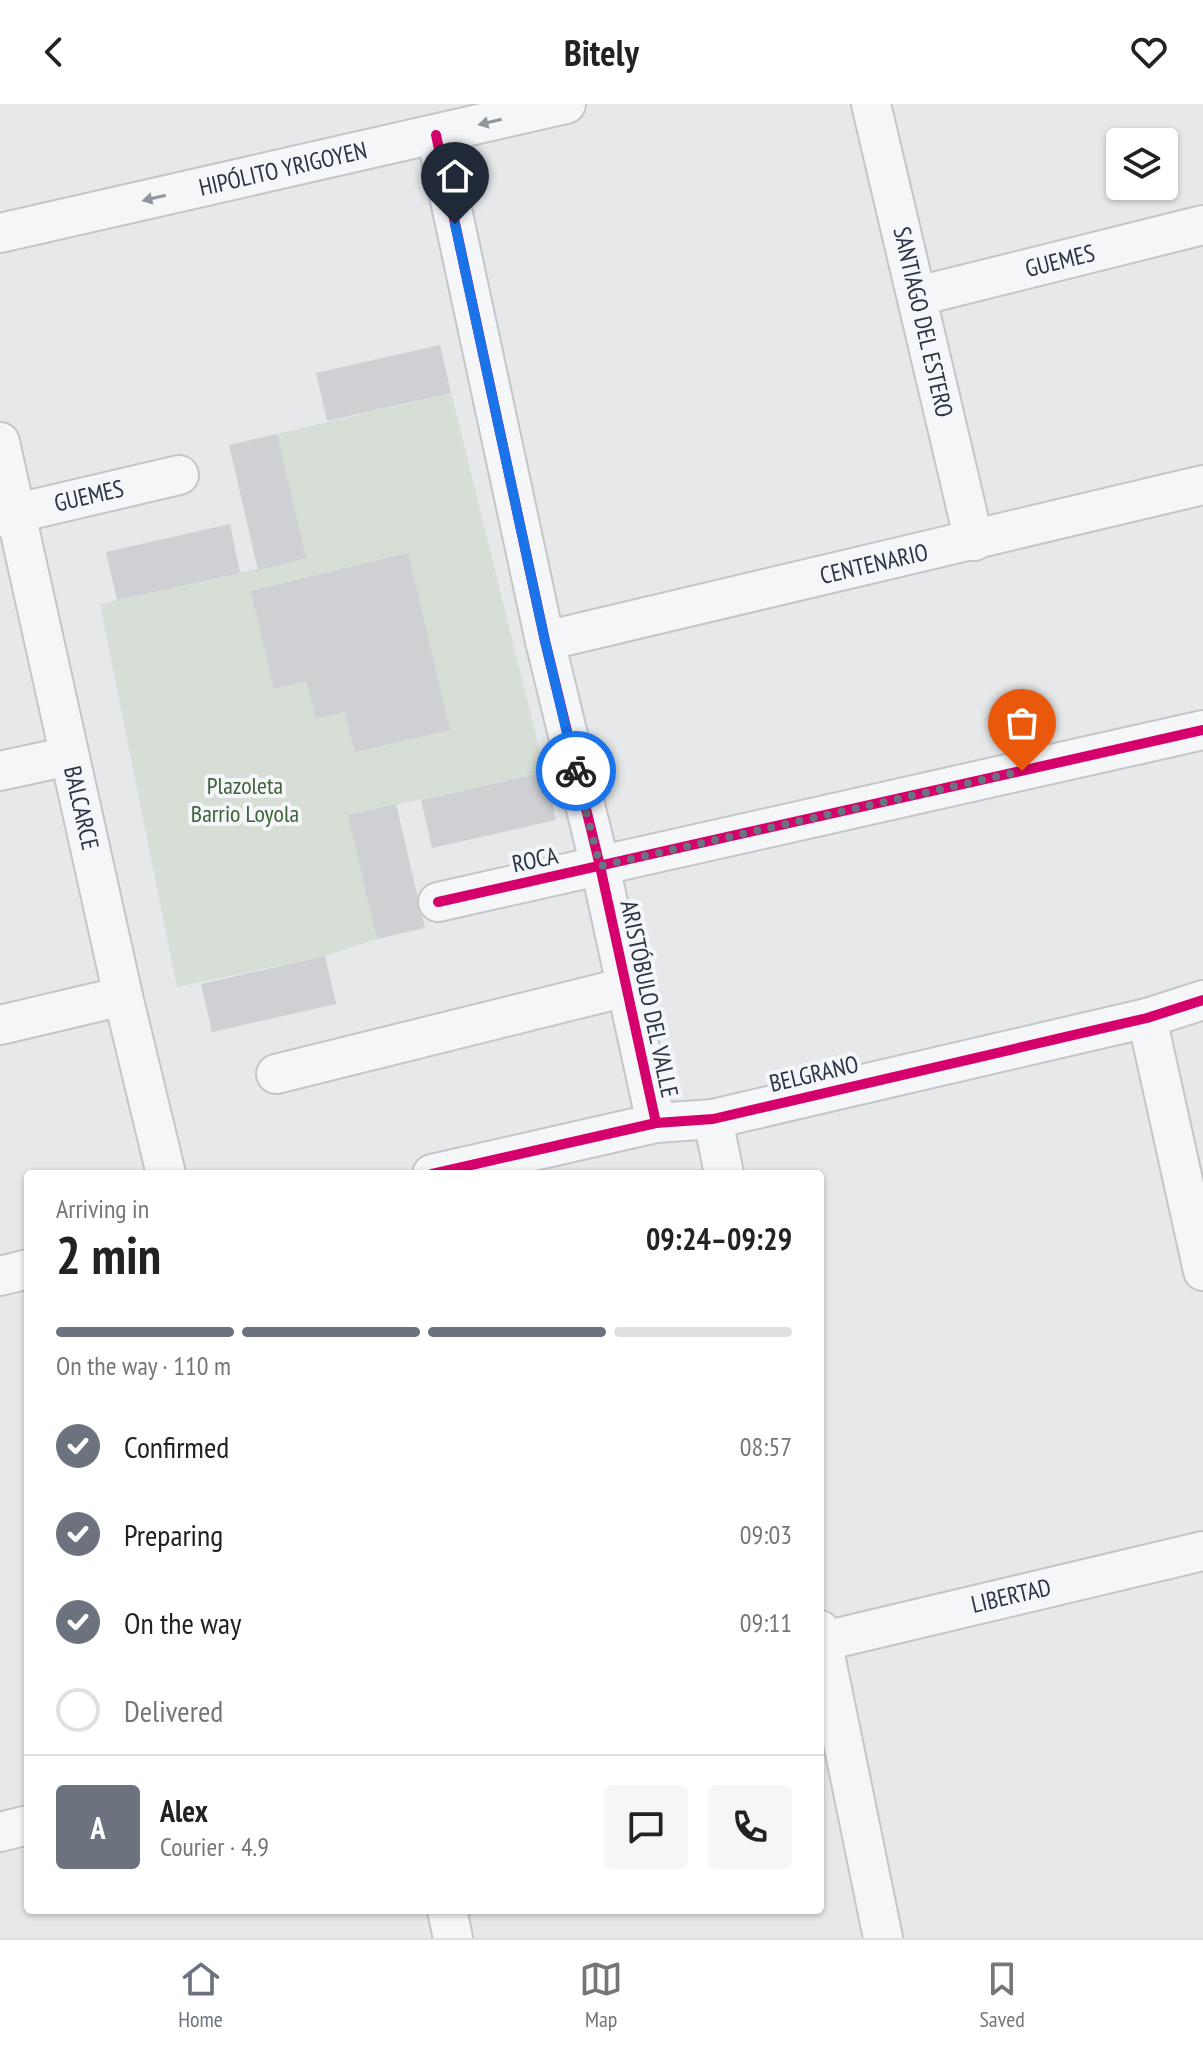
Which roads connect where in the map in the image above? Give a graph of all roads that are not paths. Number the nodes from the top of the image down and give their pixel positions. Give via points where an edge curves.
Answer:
1 (566, 104) edge
2 (871, 104) edge
3 (436, 135) junction
4 (1203, 225) edge
5 (0, 233) edge
6 (918, 296) junction
7 (0, 442) edge
8 (179, 475) dead end
9 (1203, 485) edge
10 (8, 515) edge
11 (974, 541) junction
12 (545, 641) junction
13 (1203, 730) edge
14 (69, 756) junction
15 (0, 771) edge
16 (600, 866) junction
17 (438, 902) dead end
18 (626, 987) junction
19 (123, 996) junction
20 (1203, 1000) edge
21 (1147, 1018) junction
22 (0, 1025) edge
23 (276, 1074) dead end
24 (713, 1119) junction
25 (656, 1123) junction
26 (165, 1170) edge
27 (450, 1170) edge
28 (723, 1170) edge
29 (24, 1270) edge
30 (1203, 1271) edge
31 (0, 1276) edge
32 (1203, 1551) edge
33 (824, 1637) edge
34 (824, 1653) edge
35 (24, 1826) edge
36 (0, 1832) edge
37 (448, 1914) edge
38 (453, 1938) edge
39 (883, 1938) edge

1 -> 3 street, HIPÓLITO YRIGOYEN
2 - 6 street, SANTIAGO DEL ESTERO
3 -> 5 street, HIPÓLITO YRIGOYEN
3 - 12 street, ARISTÓBULO DEL VALLE
4 - 6 street, GUEMES
6 - 11 street, SANTIAGO DEL ESTERO
7 - 10 street, BALCARCE
8 - 10 street, GUEMES
9 - 11 street, CENTENARIO
10 - 14 street, BALCARCE
11 - 12 street, CENTENARIO
12 - 16 street, ARISTÓBULO DEL VALLE
13 - 16 street, ROCA
14 - 15 street
14 - 19 street, BALCARCE
16 - 17 street, ROCA
16 - 18 street, ARISTÓBULO DEL VALLE
18 - 23 street
18 - 25 street, ARISTÓBULO DEL VALLE
19 - 22 street
19 - 26 street, BALCARCE
20 - 21 street, BELGRANO
21 - 24 street, BELGRANO
21 - 30 street
24 - 25 street, BELGRANO
24 - 28 street
25 - 27 street, BELGRANO
29 - 31 street
32 - 33 street, LIBERTAD
34 - 39 street
35 - 36 street
37 - 38 street

